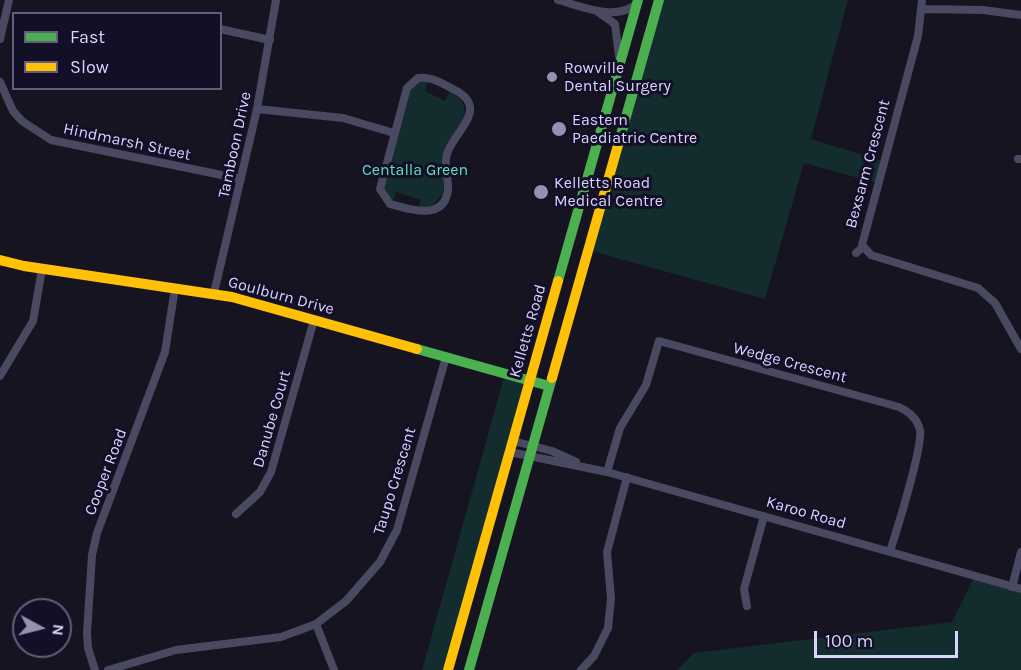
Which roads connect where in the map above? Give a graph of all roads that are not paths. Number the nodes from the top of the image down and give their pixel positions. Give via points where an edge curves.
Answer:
1 (9, 0) edge
2 (276, 0) edge
3 (558, 0) edge
4 (659, 0) edge
5 (922, 0) edge
6 (638, 2) edge
7 (922, 9) junction
8 (594, 10) junction
9 (1021, 15) edge
10 (222, 29) edge
11 (0, 39) edge
12 (270, 39) junction
13 (620, 64) junction
14 (0, 82) edge
15 (257, 109) junction
16 (394, 133) junction
17 (241, 179) junction
18 (863, 247) junction
19 (856, 253) dead end
20 (0, 260) edge
21 (42, 269) junction
22 (175, 288) junction
23 (214, 293) junction
24 (314, 320) junction
25 (1021, 349) edge
26 (446, 357) junction
27 (0, 376) edge
28 (530, 380) junction
29 (549, 386) junction
30 (512, 446) junction
31 (531, 452) junction
32 (608, 472) junction
33 (627, 477) junction
34 (236, 514) dead end
35 (764, 516) junction
36 (890, 551) junction
37 (1021, 552) edge
38 (1012, 587) junction
39 (1021, 589) edge
40 (747, 606) dead end
41 (316, 624) junction
42 (95, 670) edge
43 (108, 670) edge
44 (334, 670) edge
45 (448, 670) edge
46 (469, 670) edge
47 (580, 670) edge

1 - 11 street
2 - 12 street, Tamboon Drive
3 - 8 street
4 - 29 main road
5 - 7 street, Bexsarm Crescent
6 - 8 street via 622,12
6 - 13 main road, Kelletts Road
7 - 9 street via 989,10
7 - 18 street, Bexsarm Crescent via 863,234
8 - 13 street via 615,24
10 - 12 street
12 - 15 street, Tamboon Drive
13 - 28 main road, Kelletts Road
14 - 17 street, Hindmarsh Street via 13,111 51,140
15 - 16 street via 343,118
15 - 17 street, Tamboon Drive
16 - 16 street via 407,88 418,78 431,78 466,99 468,118 448,148 448,190 437,207 416,211 390,204 381,195
17 - 23 street, Tamboon Drive
18 - 19 street
18 - 25 street, Bexsarm Crescent via 872,255 978,288 995,303
20 - 21 main road, Goulburn Drive
21 - 22 main road, Goulburn Drive
21 - 27 street via 33,321
22 - 23 main road, Goulburn Drive
22 - 42 street, Cooper Road via 165,352 94,544 87,633
23 - 24 main road, Goulburn Drive
24 - 26 main road, Goulburn Drive
24 - 34 street, Danube Court via 271,472 260,492
26 - 28 main road, Goulburn Drive
26 - 41 street, Taupo Crescent via 397,530 357,591
28 - 29 main road, Goulburn Drive
28 - 30 main road, Kelletts Road
29 - 31 main road
30 - 31 street, Karoo Road
30 - 45 main road, Kelletts Road
31 - 32 street, Karoo Road via 552,451
31 - 46 main road
32 - 33 street, Karoo Road
32 - 36 street, Wedge Crescent via 620,428 646,385 659,341 822,386 909,412 920,429
33 - 35 street, Karoo Road
33 - 47 street via 607,552 611,605 608,628 594,656
35 - 36 street, Karoo Road
35 - 40 street via 744,590
36 - 38 street, Karoo Road
37 - 38 street
38 - 39 street, Karoo Road
41 - 43 street, Taupo Crescent via 266,640 176,650
41 - 44 street

